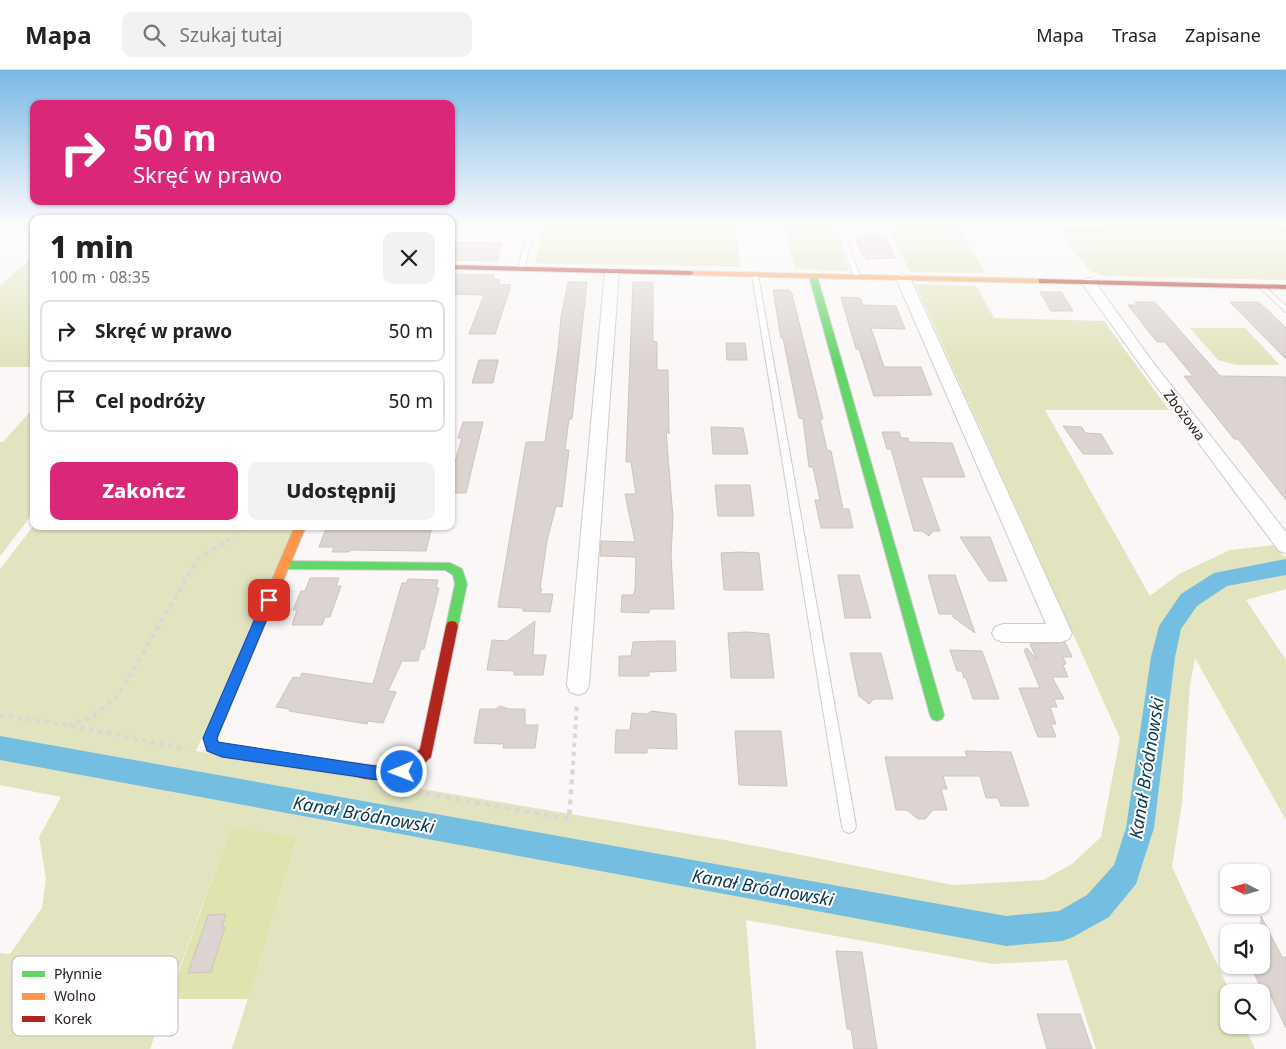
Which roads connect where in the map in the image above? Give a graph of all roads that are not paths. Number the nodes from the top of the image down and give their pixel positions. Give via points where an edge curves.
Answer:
1 (598, 271) edge
2 (612, 271) junction
3 (855, 271) edge
4 (755, 275) junction
5 (813, 276) junction
6 (857, 277) junction
7 (904, 278) junction
8 (1088, 282) junction
9 (1261, 286) junction
10 (1286, 287) edge
11 (1286, 310) edge
12 (299, 530) edge
13 (1286, 546) edge
14 (284, 565) junction
15 (1003, 633) dead end
16 (578, 685) road end
17 (937, 716) dead end
18 (849, 826) dead end

1 - 2 street
2 - 4 street
2 - 16 street
3 - 6 lane
4 - 5 street
4 - 18 lane
5 - 6 street
5 - 17 street
6 - 7 street
7 - 8 street
7 - 15 street via 1061,633
8 - 9 street
8 - 13 street, Zbożowa
9 - 10 street
9 - 11 lane
12 - 14 street
14 - 14 street via 446,566 458,572 461,584 426,752 414,766 387,774 222,751 212,746 210,738

